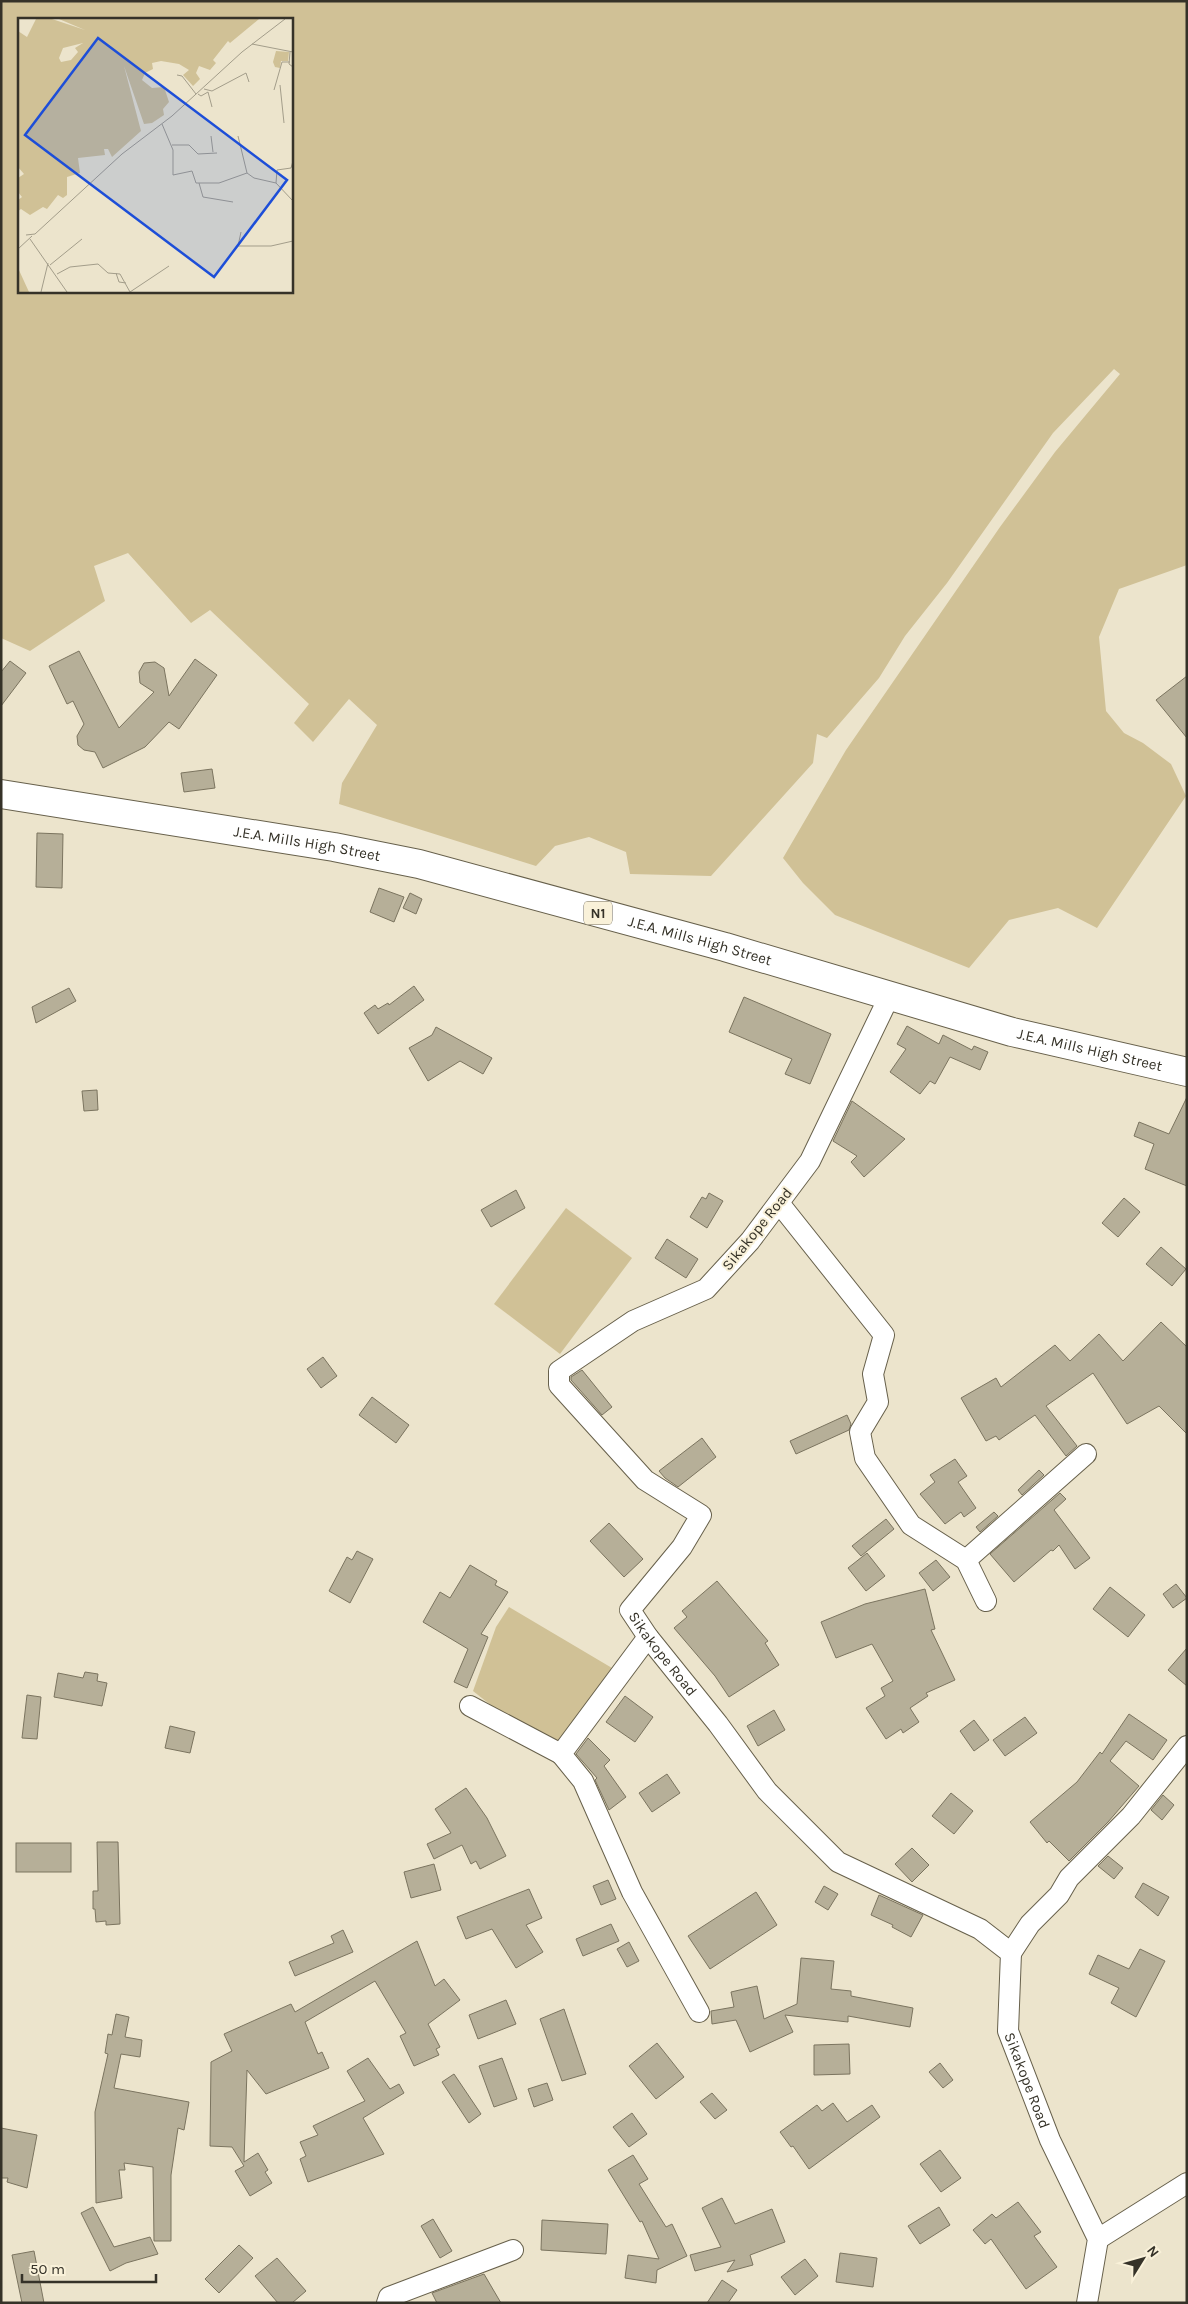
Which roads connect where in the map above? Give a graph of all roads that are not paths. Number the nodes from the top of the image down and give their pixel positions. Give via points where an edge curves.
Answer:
1 (1, 794) edge
2 (889, 996) junction
3 (1187, 1072) edge
4 (779, 1203) junction
5 (1086, 1454) dead end
6 (966, 1560) junction
7 (986, 1601) dead end
8 (648, 1637) junction
9 (470, 1706) dead end
10 (1187, 1746) edge
11 (561, 1754) junction
12 (1011, 1953) junction
13 (699, 2012) dead end
14 (1187, 2183) edge
15 (1098, 2239) junction
16 (513, 2250) dead end
17 (387, 2303) edge
18 (1087, 2303) edge

1 - 2 highway, J.E.A. Mills High Street / N1 via 334,847 419,864 725,947
2 - 3 highway, J.E.A. Mills High Street / N1 via 1012,1032
2 - 4 street, Sikakope Road via 810,1161
4 - 6 street via 884,1335 873,1374 878,1402 860,1432 865,1458 911,1525
4 - 8 street, Sikakope Road via 706,1289 633,1321 559,1371 558,1385 645,1480 701,1514 682,1547 630,1610
5 - 6 street
6 - 7 street
8 - 11 street
8 - 12 street, Sikakope Road via 767,1791 838,1862 980,1929
9 - 11 street
10 - 12 street via 1131,1816 1069,1878 1059,1895 1030,1924
11 - 13 street via 583,1781 632,1892
12 - 15 street, Sikakope Road via 1008,2031 1050,2140
14 - 15 street
15 - 18 street
16 - 17 street via 389,2297

